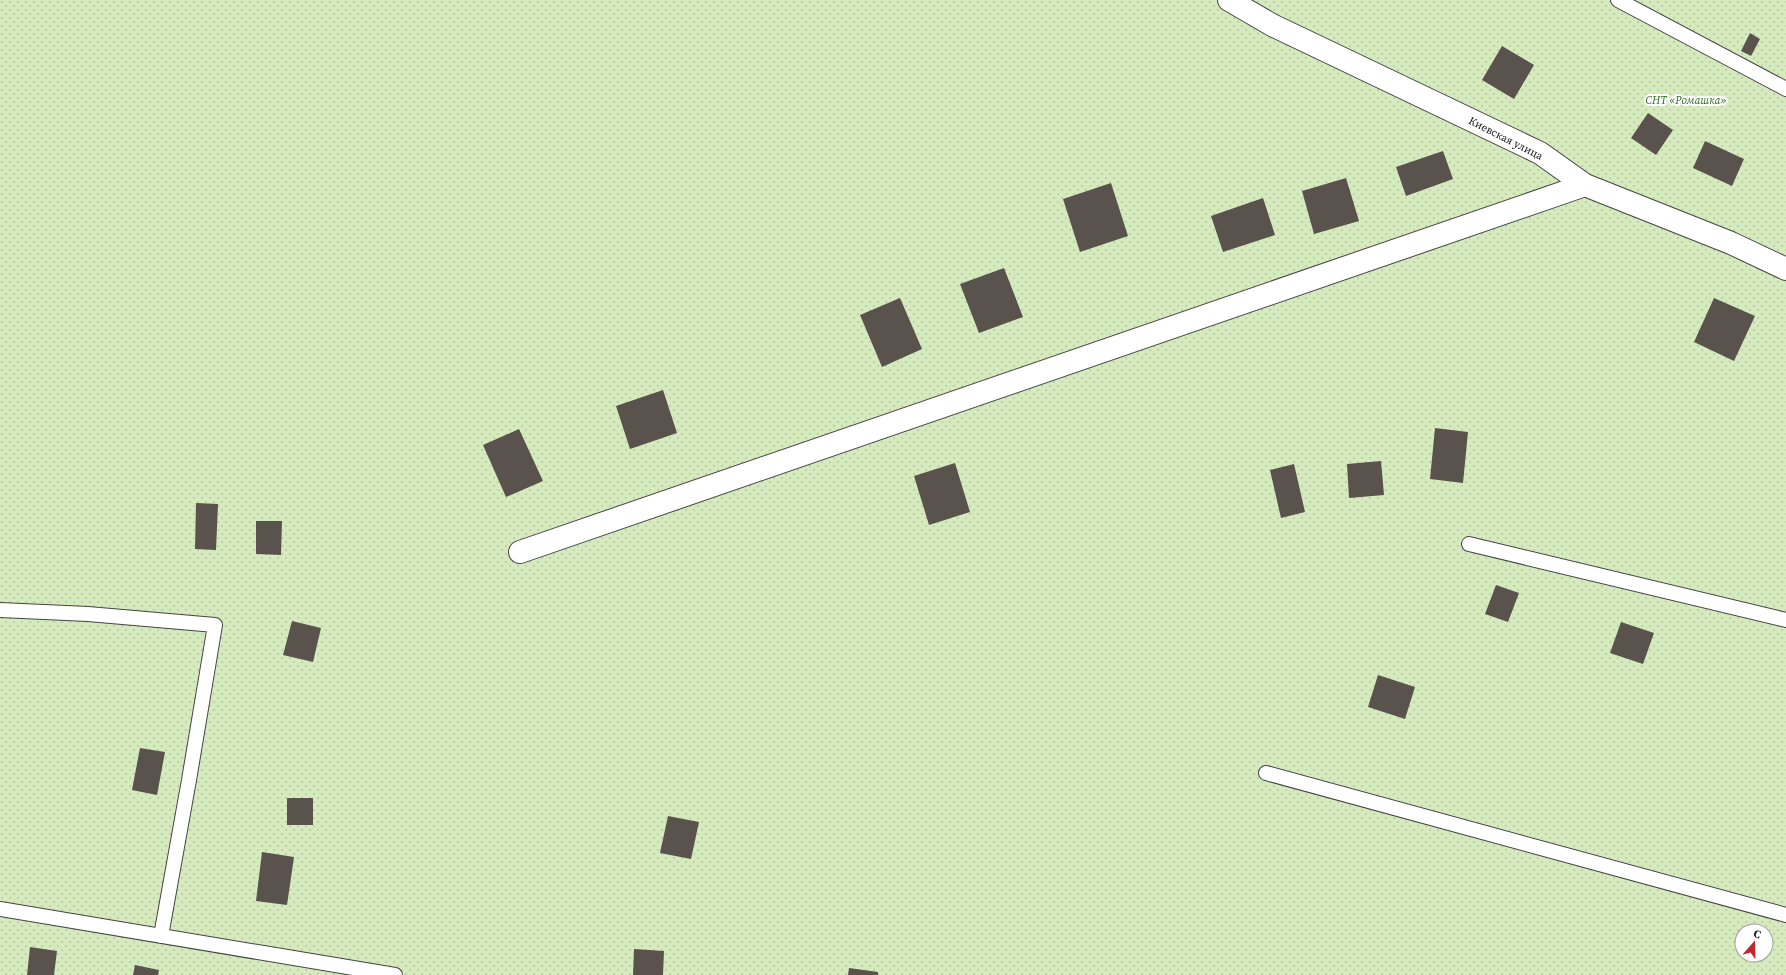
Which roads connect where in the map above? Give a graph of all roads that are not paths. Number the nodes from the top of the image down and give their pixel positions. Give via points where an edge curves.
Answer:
1 (1229, 0) edge
2 (1618, 0) edge
3 (1786, 89) edge
4 (1585, 185) junction
5 (1786, 269) edge
6 (1469, 544) dead end
7 (520, 552) dead end
8 (0, 610) edge
9 (1786, 620) edge
10 (1266, 773) dead end
11 (0, 909) edge
12 (1786, 915) edge
13 (161, 936) junction
14 (396, 975) edge

1 - 4 street, Киевская улица via 1272,25 1540,153
2 - 3 lane
4 - 5 street, Киевская улица via 1731,243
4 - 7 street
6 - 9 lane
8 - 13 lane via 88,614 215,625
10 - 12 lane
11 - 13 lane
13 - 14 lane

